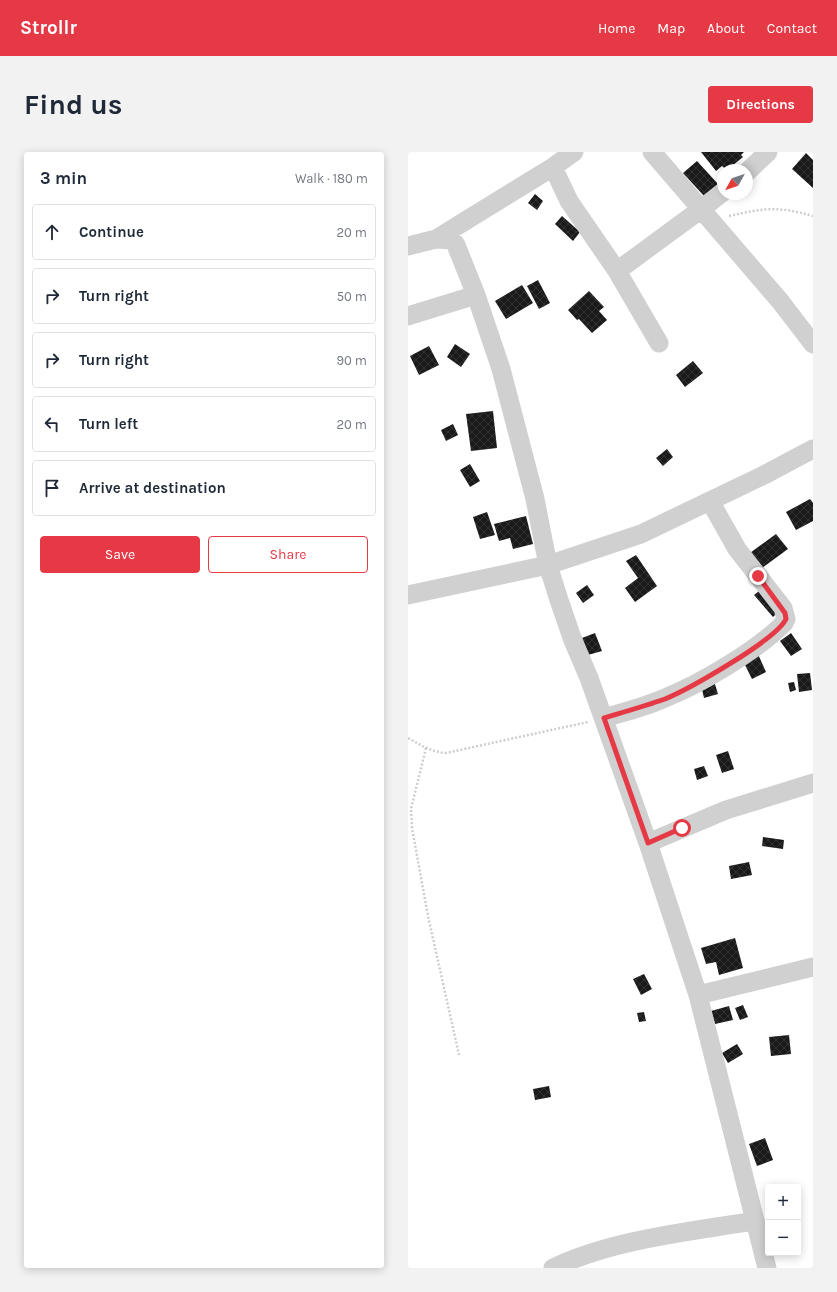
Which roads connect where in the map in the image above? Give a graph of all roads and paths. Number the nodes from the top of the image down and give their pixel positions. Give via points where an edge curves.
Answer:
1 (574, 152) edge
2 (652, 152) edge
3 (768, 152) edge
4 (753, 166) edge
5 (553, 167) junction
6 (717, 200) edge
7 (705, 215) junction
8 (813, 216) edge
9 (436, 239) junction
10 (408, 246) edge
11 (617, 271) junction
12 (476, 294) junction
13 (408, 316) edge
14 (659, 343) dead end
15 (813, 344) edge
16 (813, 450) edge
17 (710, 501) junction
18 (548, 565) junction
19 (408, 595) edge
20 (604, 718) junction
21 (408, 738) edge
22 (426, 748) junction
23 (813, 784) edge
24 (410, 808) edge
25 (648, 843) junction
26 (813, 966) edge
27 (698, 995) junction
28 (459, 1055) dead end
29 (754, 1221) junction
30 (553, 1268) edge
31 (767, 1268) edge

1 - 5 street
2 - 7 street
3 - 4 street
5 - 9 street
5 - 11 street via 568,201
6 - 7 street
7 - 8 path via 778,208
7 - 11 street
7 - 15 street via 780,301
9 - 10 street
9 - 12 street via 449,239 455,242
11 - 14 street
12 - 13 street
12 - 18 street via 502,369 535,499
16 - 17 street
17 - 18 street via 641,534
17 - 20 street via 737,549 782,608 786,619 756,646 702,679 666,698
18 - 19 street
18 - 20 street via 572,638
20 - 22 path via 460,751 435,752
20 - 25 street
21 - 22 path
22 - 24 path
23 - 25 street via 726,810
24 - 28 path via 420,877
25 - 27 street
26 - 27 street
27 - 29 street
29 - 30 street via 618,1245
29 - 31 street

